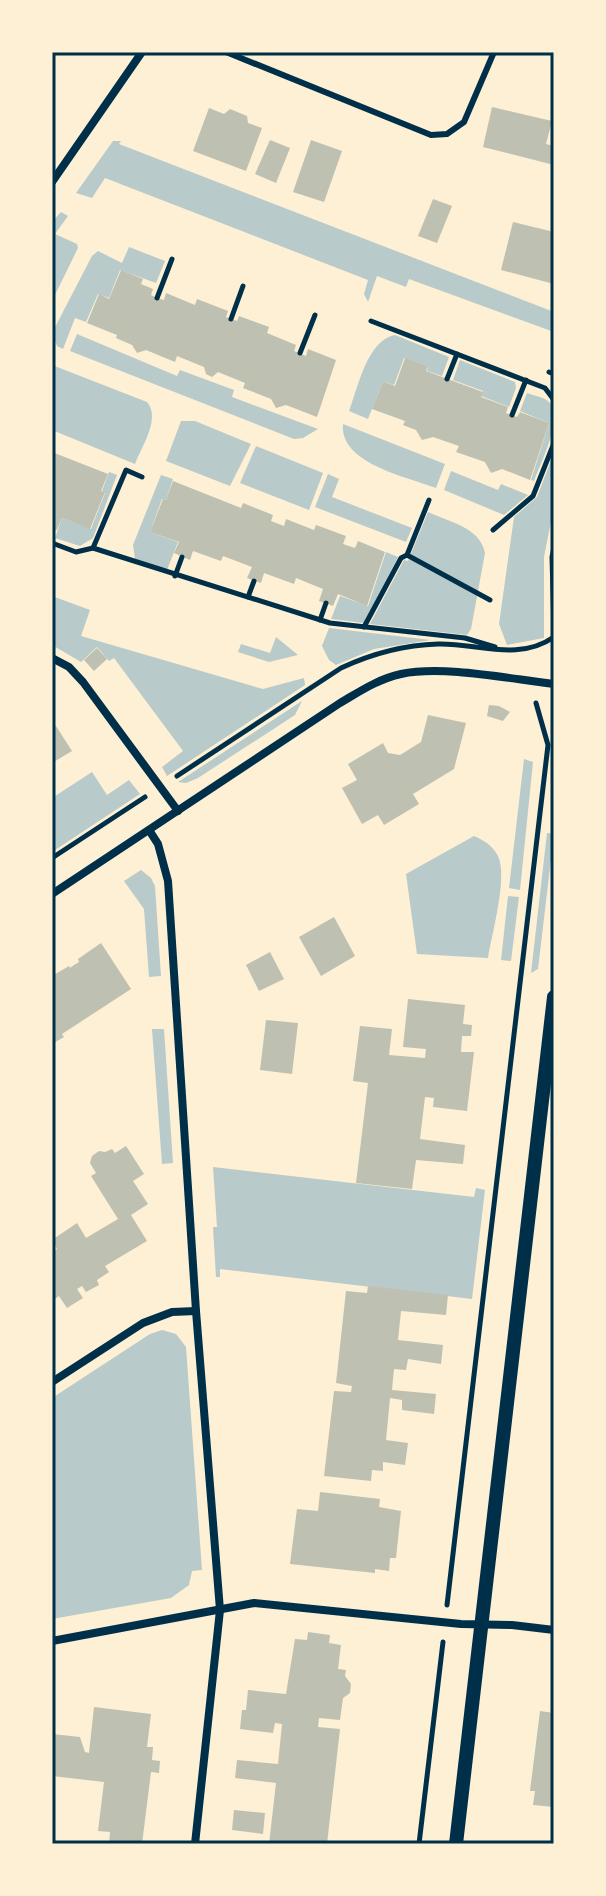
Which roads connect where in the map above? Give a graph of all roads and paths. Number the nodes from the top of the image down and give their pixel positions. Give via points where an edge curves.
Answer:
1 (142, 52) edge
2 (226, 52) edge
3 (494, 52) edge
4 (52, 182) edge
5 (172, 259) dead end
6 (243, 286) dead end
7 (157, 298) dead end
8 (315, 315) dead end
9 (231, 319) dead end
10 (371, 321) dead end
11 (300, 353) dead end
12 (457, 354) junction
13 (447, 379) dead end
14 (526, 380) junction
15 (554, 400) edge
16 (512, 415) dead end
17 (554, 443) edge
18 (142, 477) dead end
19 (429, 500) dead end
20 (493, 530) dead end
21 (52, 543) edge
22 (554, 547) edge
23 (93, 548) junction
24 (407, 555) junction
25 (182, 557) dead end
26 (175, 576) junction
27 (254, 581) dead end
28 (248, 597) junction
29 (490, 600) dead end
30 (326, 603) dead end
31 (320, 620) junction
32 (364, 627) junction
33 (554, 630) edge
34 (554, 637) edge
35 (540, 646) junction
36 (540, 657) dead end
37 (52, 658) edge
38 (554, 684) edge
39 (536, 703) dead end
40 (147, 796) dead end
41 (178, 811) junction
42 (149, 830) junction
43 (52, 858) edge
44 (52, 894) edge
45 (554, 997) edge
46 (196, 1311) junction
47 (52, 1382) edge
48 (220, 1610) junction
49 (445, 1622) junction
50 (482, 1625) junction
51 (554, 1630) edge
52 (52, 1641) edge
53 (195, 1844) edge
54 (419, 1844) edge
55 (456, 1844) edge

1 - 4 street
2 - 3 lane via 431,135 447,134 464,122
5 - 7 path
6 - 9 path
8 - 11 path
10 - 12 path
12 - 13 path
12 - 14 path
14 - 15 path via 545,388
14 - 16 path
17 - 20 path via 533,496
18 - 23 path via 126,470
19 - 24 path
21 - 23 path via 76,552
22 - 33 path
23 - 26 path
24 - 29 path
24 - 32 path
25 - 26 path
26 - 28 path
27 - 28 path
28 - 31 path
30 - 31 path
31 - 32 path
32 - 35 path via 465,638 510,651
34 - 35 path
35 - 36 path
37 - 41 street via 83,682
38 - 41 street via 432,671 386,678
39 - 49 path via 548,745
40 - 43 path
41 - 42 street
42 - 44 street
42 - 46 street via 168,881
45 - 50 street
46 - 47 street via 172,1312 143,1323
46 - 48 street
48 - 49 street via 277,1603
48 - 52 street
48 - 53 street
49 - 50 street
49 - 54 path
50 - 51 street
50 - 55 street

